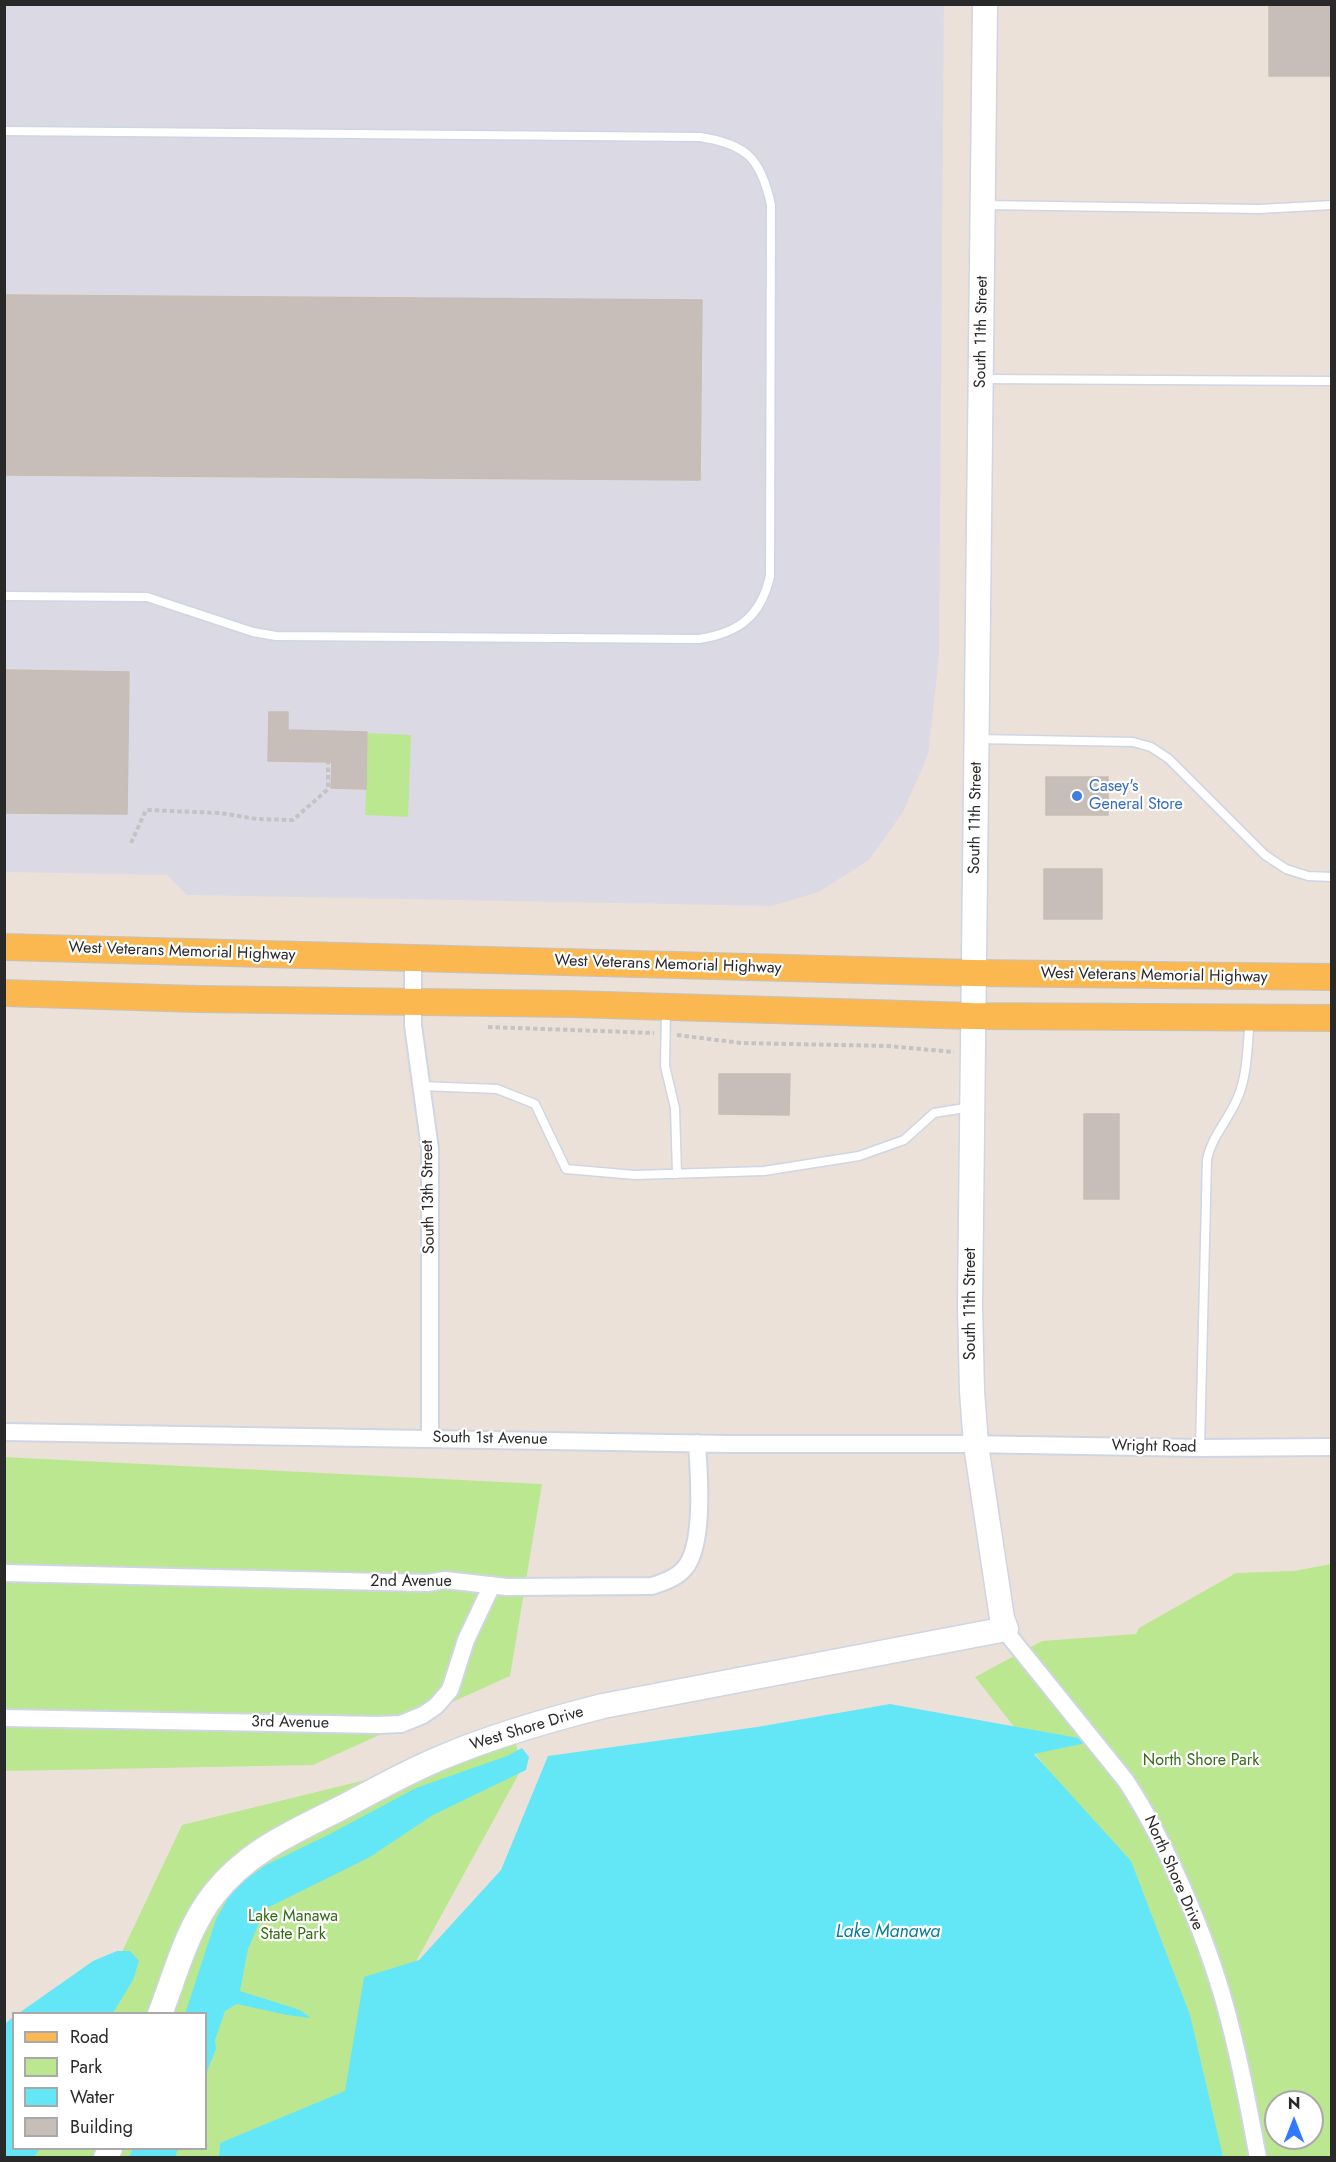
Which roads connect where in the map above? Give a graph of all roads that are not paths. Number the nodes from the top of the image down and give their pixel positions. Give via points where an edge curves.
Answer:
1 (985, 4) edge
2 (4, 130) edge
3 (983, 205) junction
4 (1332, 205) edge
5 (981, 379) junction
6 (1332, 381) edge
7 (4, 596) edge
8 (977, 739) junction
9 (1332, 877) edge
10 (4, 947) edge
11 (413, 957) junction
12 (973, 973) junction
13 (1332, 977) edge
14 (4, 993) edge
15 (412, 1001) junction
16 (666, 1008) junction
17 (972, 1016) junction
18 (1332, 1018) edge
19 (1250, 1019) junction
20 (421, 1086) junction
21 (972, 1107) junction
22 (677, 1174) junction
23 (4, 1432) edge
24 (430, 1438) junction
25 (697, 1443) junction
26 (976, 1445) junction
27 (1332, 1447) edge
28 (1200, 1448) junction
29 (4, 1573) edge
30 (492, 1585) junction
31 (1005, 1629) junction
32 (4, 1718) edge
33 (160, 2012) edge
34 (1258, 2157) edge

1 - 3 street, South 11th Street
2 - 7 lane via 700,137 721,140 743,151 758,165 771,205 770,576 765,596 753,614 720,636 276,636 147,597
3 - 4 lane
3 - 5 street, South 11th Street
5 - 6 lane
5 - 8 street, South 11th Street
8 - 9 lane via 1133,742 1151,747 1169,759 1265,855 1286,869 1308,876
8 - 12 street, South 11th Street
10 - 11 main road, West Veterans Memorial Highway
11 - 12 main road, West Veterans Memorial Highway
11 - 15 street, South 13th Street
12 - 13 main road, West Veterans Memorial Highway
12 - 17 street, South 11th Street
14 - 15 main road
15 - 16 main road
15 - 20 street, South 13th Street
16 - 17 main road
16 - 22 lane via 665,1066 675,1108
17 - 19 main road
17 - 21 street, South 11th Street
18 - 19 main road
19 - 28 lane via 1245,1075 1238,1098 1209,1146 1207,1159
20 - 22 lane via 497,1089 535,1104 566,1169
20 - 24 street, South 13th Street via 430,1149
21 - 22 lane via 934,1113 904,1140 860,1156 764,1171
21 - 26 street, South 11th Street via 970,1305
23 - 24 street, South 1st Avenue
24 - 25 street, South 1st Avenue
25 - 26 street, South 1st Avenue
25 - 30 street, 2nd Avenue via 699,1482 694,1553 685,1568 669,1581 642,1587
26 - 28 street, Wright Road
26 - 31 street, South 11th Street
27 - 28 street, Wright Road
29 - 30 street, 2nd Avenue via 427,1583 445,1580
30 - 32 street, 3rd Avenue via 466,1640 450,1690 436,1706 410,1721 379,1725
31 - 33 street, West Shore Drive via 603,1706 496,1736 431,1762 266,1846 239,1866 216,1892 191,1931
31 - 34 street, North Shore Drive via 1126,1781 1172,1867 1202,1936 1231,2026

